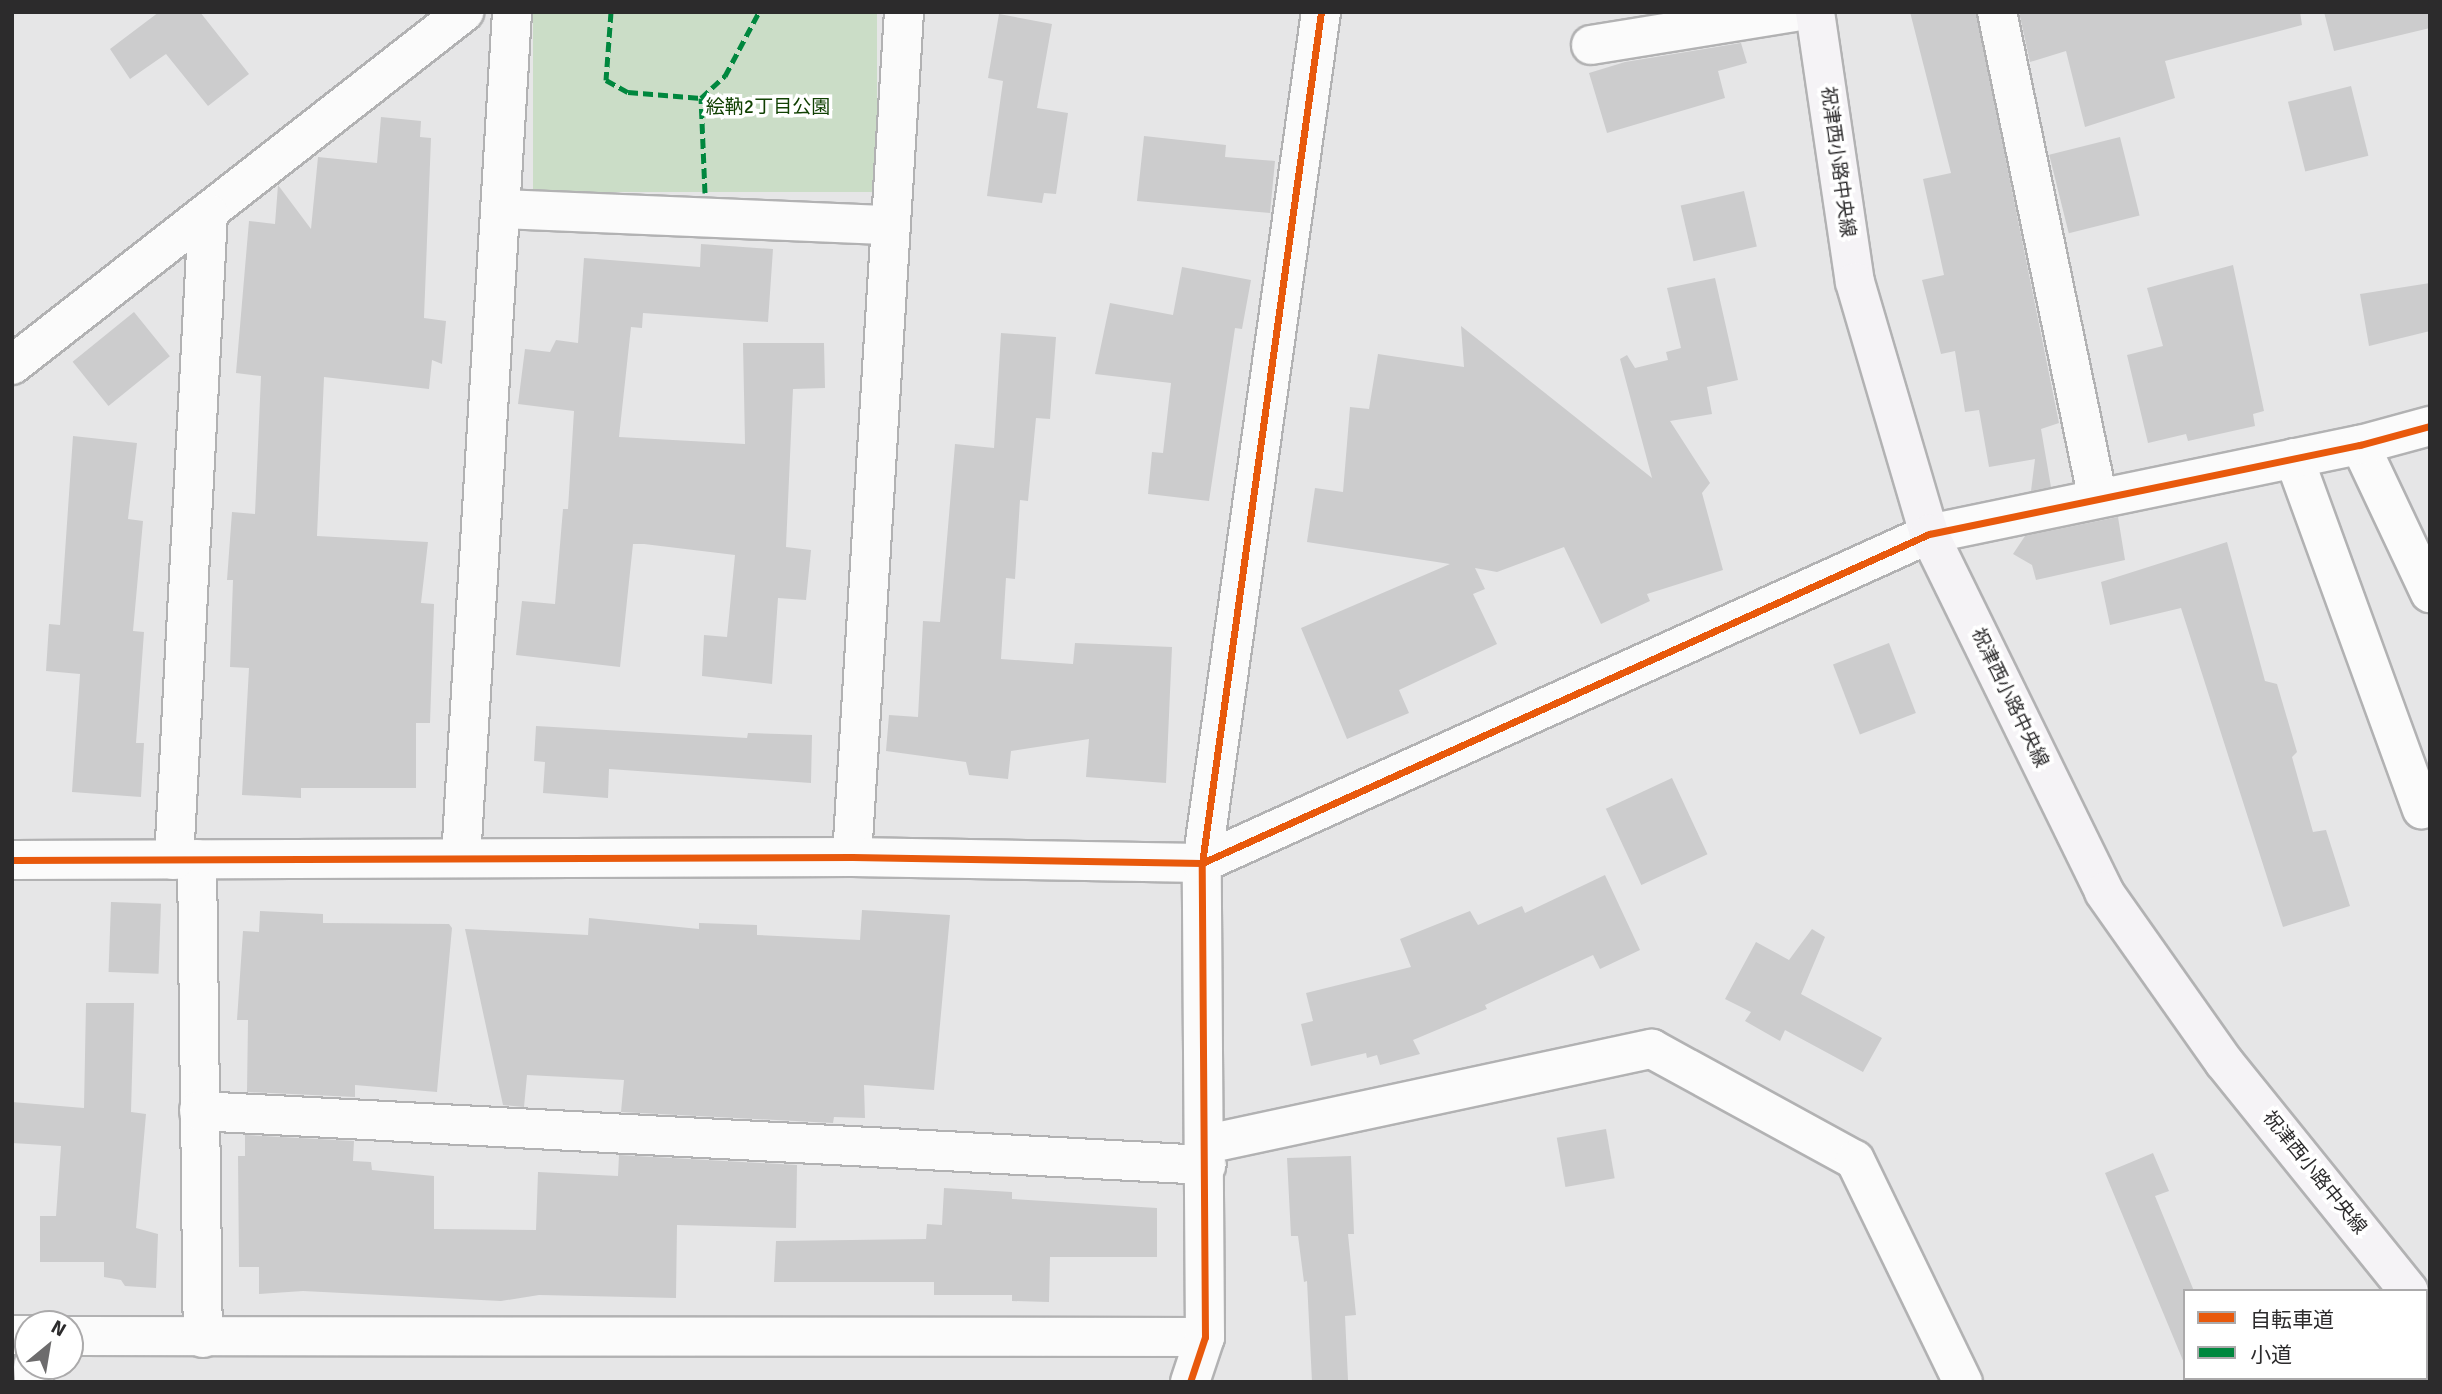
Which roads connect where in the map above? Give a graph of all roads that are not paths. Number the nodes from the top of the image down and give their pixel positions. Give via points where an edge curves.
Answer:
1 (464, 12) edge
2 (512, 12) edge
3 (904, 12) edge
4 (1321, 12) edge
5 (1794, 12) edge
6 (1815, 12) edge
7 (1997, 12) edge
8 (1591, 46) dead end
9 (503, 209) junction
10 (208, 213) junction
11 (889, 225) junction
12 (12, 365) edge
13 (2430, 426) edge
14 (2360, 445) junction
15 (2294, 458) junction
16 (2097, 497) junction
17 (1929, 534) junction
18 (2430, 593) edge
19 (2415, 749) edge
20 (2421, 810) dead end
21 (852, 857) junction
22 (461, 858) junction
23 (12, 860) edge
24 (185, 860) junction
25 (1202, 863) junction
26 (199, 1111) junction
27 (1207, 1155) junction
28 (2407, 1289) edge
29 (84, 1336) edge
30 (1205, 1337) junction
31 (203, 1338) junction
32 (1190, 1382) edge
33 (1963, 1382) edge

1 - 10 street
2 - 9 street
3 - 11 street
4 - 25 street
5 - 8 street
6 - 17 main road, 祝津西小路中央線 via 1854,282
7 - 16 street
9 - 11 street
9 - 22 street
10 - 12 street
10 - 24 street
11 - 21 street
13 - 14 street
14 - 15 street
14 - 18 street
15 - 16 street
15 - 19 street
16 - 17 street
17 - 25 street
17 - 28 main road, 祝津西小路中央線 via 2104,892 2224,1062
19 - 20 street
21 - 22 street
21 - 25 street
22 - 24 street
23 - 24 street
24 - 26 street
25 - 27 street
26 - 27 street
26 - 31 street
27 - 30 street
27 - 33 street via 1652,1049 1855,1160
29 - 31 street
30 - 31 street
30 - 32 street

